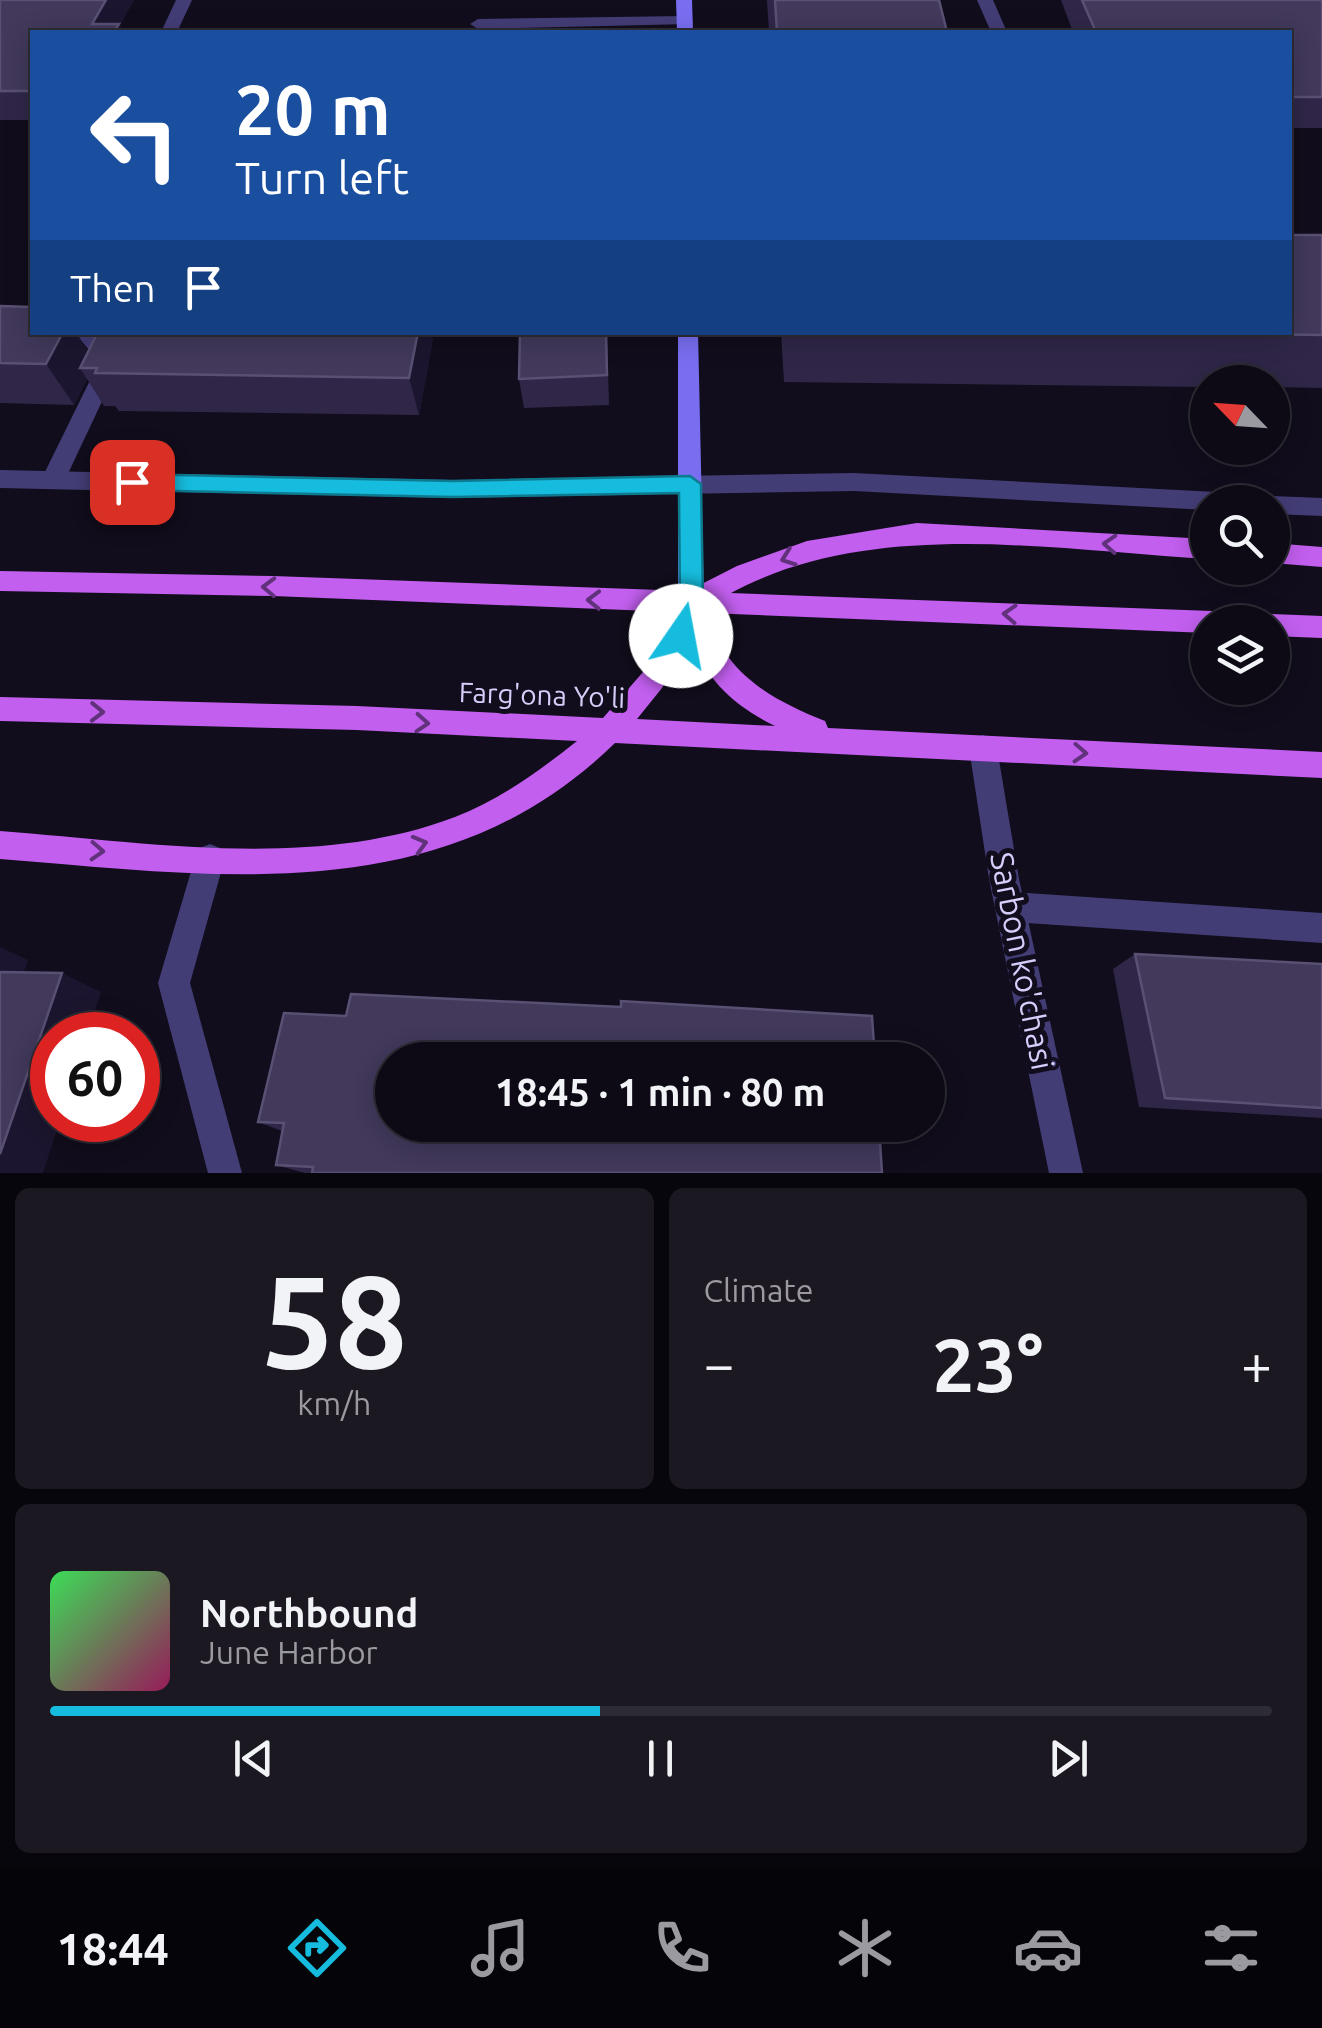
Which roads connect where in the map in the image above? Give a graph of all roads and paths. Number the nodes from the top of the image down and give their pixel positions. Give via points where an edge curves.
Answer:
1 (184, 0) edge
2 (684, 0) edge
3 (985, 0) edge
4 (478, 24) dead end
5 (685, 27) edge
6 (170, 30) edge
7 (998, 30) edge
8 (87, 335) edge
9 (688, 335) edge
10 (0, 479) edge
11 (53, 480) junction
12 (690, 484) junction
13 (1190, 500) edge
14 (1290, 505) edge
15 (1322, 507) edge
16 (1190, 548) edge
17 (1290, 555) edge
18 (1322, 557) edge
19 (0, 580) edge
20 (692, 602) junction
21 (1190, 621) edge
22 (1290, 626) edge
23 (1322, 627) edge
24 (0, 709) edge
25 (611, 730) junction
26 (845, 739) junction
27 (983, 748) junction
28 (1322, 765) edge
29 (0, 845) edge
30 (210, 858) junction
31 (1011, 908) junction
32 (1322, 928) edge
33 (225, 1173) edge
34 (1066, 1173) edge

1 - 6 street
2 - 5 main road
3 - 7 street
4 - 5 street
8 - 11 street via 110,361
9 - 12 main road
10 - 11 street
11 - 12 street via 453,489
12 - 13 street via 854,482
12 - 20 main road
14 - 15 street
16 -> 20 main road via 918,533 807,551
17 - 18 main road
20 -> 19 main road
21 -> 20 main road
20 - 25 main road via 662,669
20 - 26 main road via 708,655 742,696
22 - 23 main road
24 -> 25 main road, Farg'ona Yo'li
25 - 26 main road, Farg'ona Yo'li
30 -> 25 main road via 316,861 424,844 527,798
26 - 27 main road, Farg'ona Yo'li
27 -> 28 main road, Farg'ona Yo'li
27 - 31 street, Sarbon ko'chasi
29 -> 30 main road
30 - 33 street via 174,983
31 - 32 street
31 - 34 street, Sarbon ko'chasi

